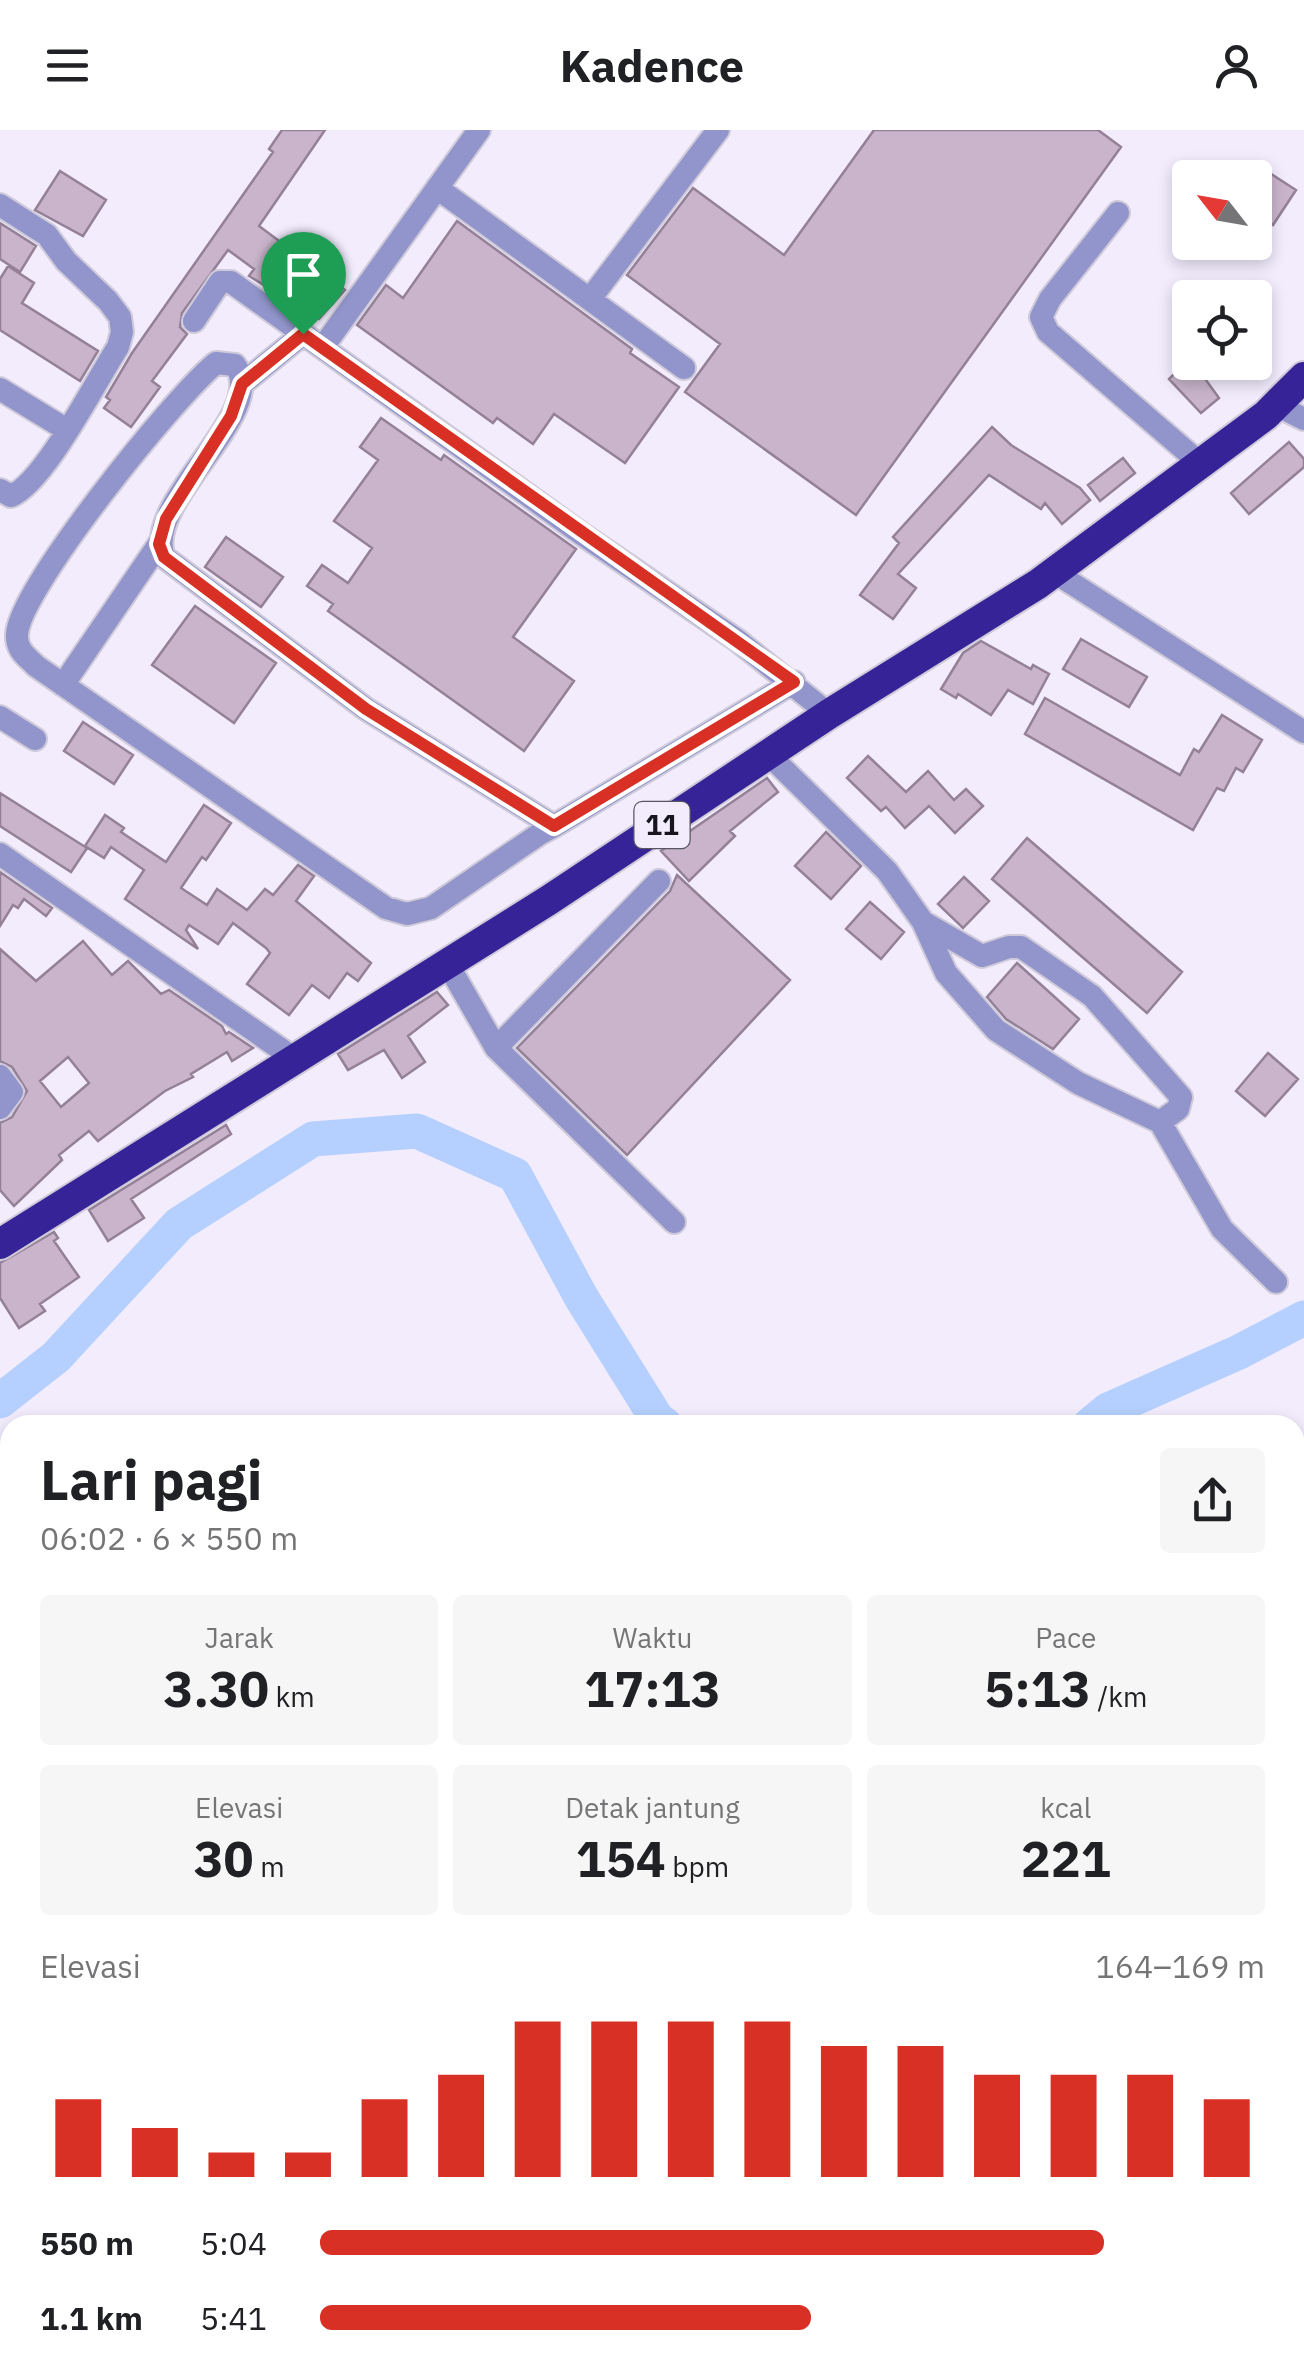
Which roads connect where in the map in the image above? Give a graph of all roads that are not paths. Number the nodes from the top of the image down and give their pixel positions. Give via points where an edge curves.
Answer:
1 (479, 130) edge
2 (718, 130) edge
3 (437, 188) junction
4 (0, 205) edge
5 (1118, 213) dead end
6 (590, 300) junction
7 (194, 321) dead end
8 (303, 334) junction
9 (323, 347) junction
10 (684, 368) dead end
11 (1304, 377) edge
12 (242, 384) junction
13 (0, 389) edge
14 (1276, 405) junction
15 (1304, 419) edge
16 (66, 430) junction
17 (1201, 464) junction
18 (0, 490) edge
19 (159, 544) junction
20 (1054, 572) junction
21 (794, 682) junction
22 (62, 685) junction
23 (829, 714) junction
24 (0, 717) edge
25 (1304, 732) edge
26 (35, 739) dead end
27 (768, 754) junction
28 (554, 826) junction
29 (0, 854) edge
30 (659, 881) dead end
31 (922, 922) junction
32 (447, 963) junction
33 (496, 1048) junction
34 (295, 1059) junction
35 (0, 1076) edge
36 (0, 1108) edge
37 (1160, 1122) junction
38 (674, 1222) dead end
39 (0, 1244) edge
40 (1276, 1282) dead end

1 - 3 street
2 - 6 street
3 - 6 street
3 - 9 street
4 - 16 street via 46,235 120,317 118,347
5 - 17 street via 1041,317 1048,332
6 - 10 street
7 - 8 street via 226,280
8 - 9 street
8 - 12 street
9 - 21 street
11 - 14 highway, 11
12 - 19 street via 231,416 166,519
12 - 22 street via 235,365 225,362 203,373 43,577 25,609 19,650
13 - 16 street
14 - 15 street
14 - 17 highway, 11
16 - 18 street via 18,494
17 - 20 highway, 11
19 - 22 street
19 - 28 street via 164,557 366,709
20 - 23 highway, 11
20 - 25 street
21 - 23 street
21 - 28 street
22 - 28 street via 386,908 407,914 431,908
23 - 27 highway, 11
24 - 26 street
27 - 31 street via 888,871
27 - 32 highway, 11
29 - 34 street
30 - 33 street
31 - 37 street via 946,972 996,1030 1078,1082
31 - 37 street via 982,956 1021,947 1092,996 1182,1097 1178,1110
32 - 33 street
32 - 34 highway, 11
33 - 38 street
34 - 39 highway, 11
35 - 36 street via 12,1092
37 - 40 street via 1222,1229

